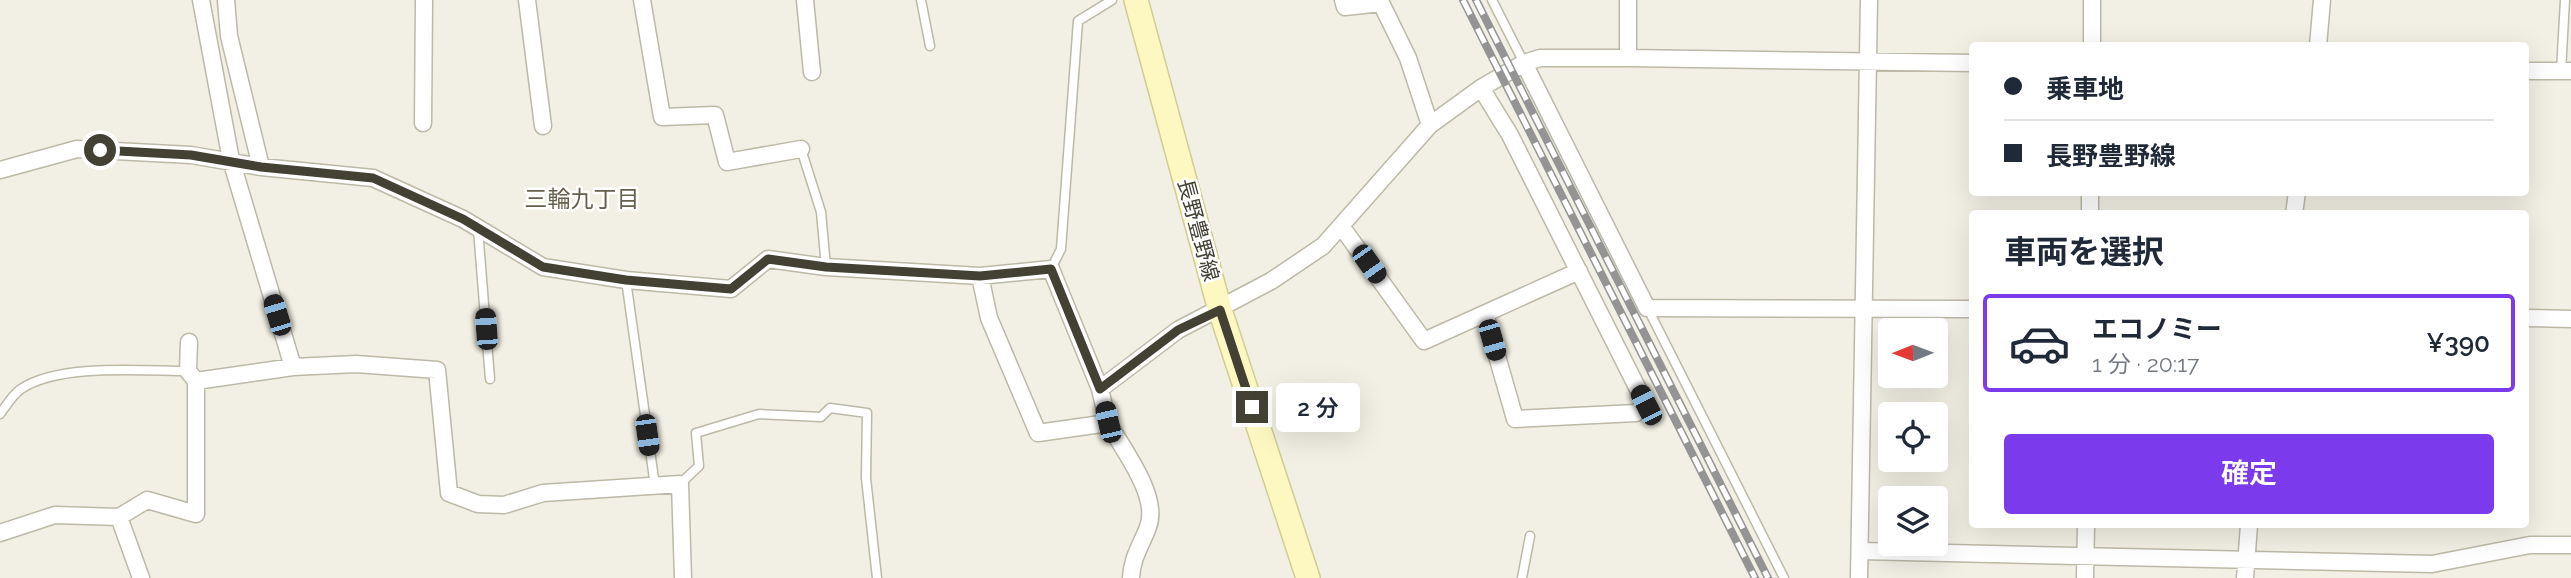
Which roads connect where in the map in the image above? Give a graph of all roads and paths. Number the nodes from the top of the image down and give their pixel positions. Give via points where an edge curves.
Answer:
1 (201, 0) edge
2 (226, 0) edge
3 (424, 0) edge
4 (527, 0) edge
5 (642, 0) edge
6 (804, 0) edge
7 (921, 0) edge
8 (1112, 0) edge
9 (1136, 0) edge
10 (1343, 0) edge
11 (1492, 0) edge
12 (1628, 0) edge
13 (1869, 0) edge
14 (2092, 0) edge
15 (2322, 0) edge
16 (2565, 0) edge
17 (2092, 42) edge
18 (2318, 42) edge
19 (930, 46) dead end
20 (1628, 58) junction
21 (1869, 60) junction
22 (1524, 63) junction
23 (1969, 63) edge
24 (2529, 71) edge
25 (812, 72) dead end
26 (2566, 72) edge
27 (1481, 88) junction
28 (423, 123) dead end
29 (1430, 125) junction
30 (543, 126) dead end
31 (801, 149) joint
32 (231, 160) junction
33 (261, 167) junction
34 (0, 170) edge
35 (1341, 226) junction
36 (478, 229) junction
37 (826, 267) junction
38 (1051, 269) junction
39 (1579, 271) junction
40 (980, 276) junction
41 (626, 280) junction
42 (1647, 308) junction
43 (1864, 309) junction
44 (1220, 310) junction
45 (1969, 310) edge
46 (1485, 314) junction
47 (2529, 318) edge
48 (2571, 319) edge
49 (189, 342) dead end
50 (293, 367) junction
51 (192, 376) junction
52 (490, 379) dead end
53 (1100, 389) junction
54 (0, 414) edge
55 (1108, 422) junction
56 (680, 484) junction
57 (654, 486) junction
58 (119, 517) junction
59 (2086, 528) edge
60 (2249, 528) edge
61 (0, 533) edge
62 (1530, 536) dead end
63 (2571, 545) edge
64 (1861, 551) junction
65 (2086, 554) junction
66 (2244, 558) junction
67 (141, 578) edge
68 (683, 578) edge
69 (877, 578) edge
70 (1131, 578) edge
71 (1308, 578) edge
72 (1522, 578) edge
73 (1784, 578) edge
74 (1859, 578) edge
75 (2085, 578) edge
76 (2245, 578) edge

1 - 32 street
2 - 33 street via 229,36
3 - 28 street
4 - 30 street
5 - 31 street via 662,117 715,115 727,162
6 - 25 street
7 - 19 lane
8 - 38 lane via 1078,21 1061,249
9 - 44 main road, 長野豊野線
10 - 29 street via 1345,6 1381,3 1408,58
11 - 22 lane
12 - 20 street
13 - 21 street
14 - 17 street
15 - 18 street
16 - 26 lane
20 - 21 street
20 - 22 street via 1540,58
21 - 23 street
21 - 43 street
22 - 27 street
22 - 42 street
24 - 26 street
27 - 29 street
27 - 39 street
29 - 35 street
31 - 37 lane via 821,212
32 - 33 street
32 - 34 street via 77,149
32 - 50 street
33 - 36 street via 373,178
35 - 44 street via 1323,246
35 - 46 street via 1424,341
36 - 41 street via 543,267
36 - 52 lane
37 - 40 street
37 - 41 street via 768,259 731,289
38 - 40 street
38 - 53 street
39 - 46 street
39 - 46 street via 1646,405 1636,413 1515,419
40 - 55 street via 989,318 1038,433
41 - 57 lane
42 - 43 street
42 - 73 lane
43 - 45 street
43 - 64 street
44 - 53 street via 1178,330
44 - 71 main road, 長野豊野線
47 - 48 street
49 - 51 street
50 - 51 street
50 - 57 street via 356,364 437,370 449,493 478,504 504,505 542,493
51 - 54 lane via 96,370 51,378 21,389
51 - 58 street via 196,514 147,500
53 - 55 street
55 - 70 street via 1150,499 1150,525 1132,559
56 - 57 street
56 - 68 street
56 - 69 lane via 699,466 696,433 759,414 821,417 830,408 867,413 866,478
58 - 61 street via 55,515
58 - 67 street
59 - 65 street
60 - 66 street
62 - 72 lane
63 - 66 street via 2530,545 2432,564
64 - 65 street
64 - 74 street
65 - 66 street
65 - 75 street
66 - 76 street

